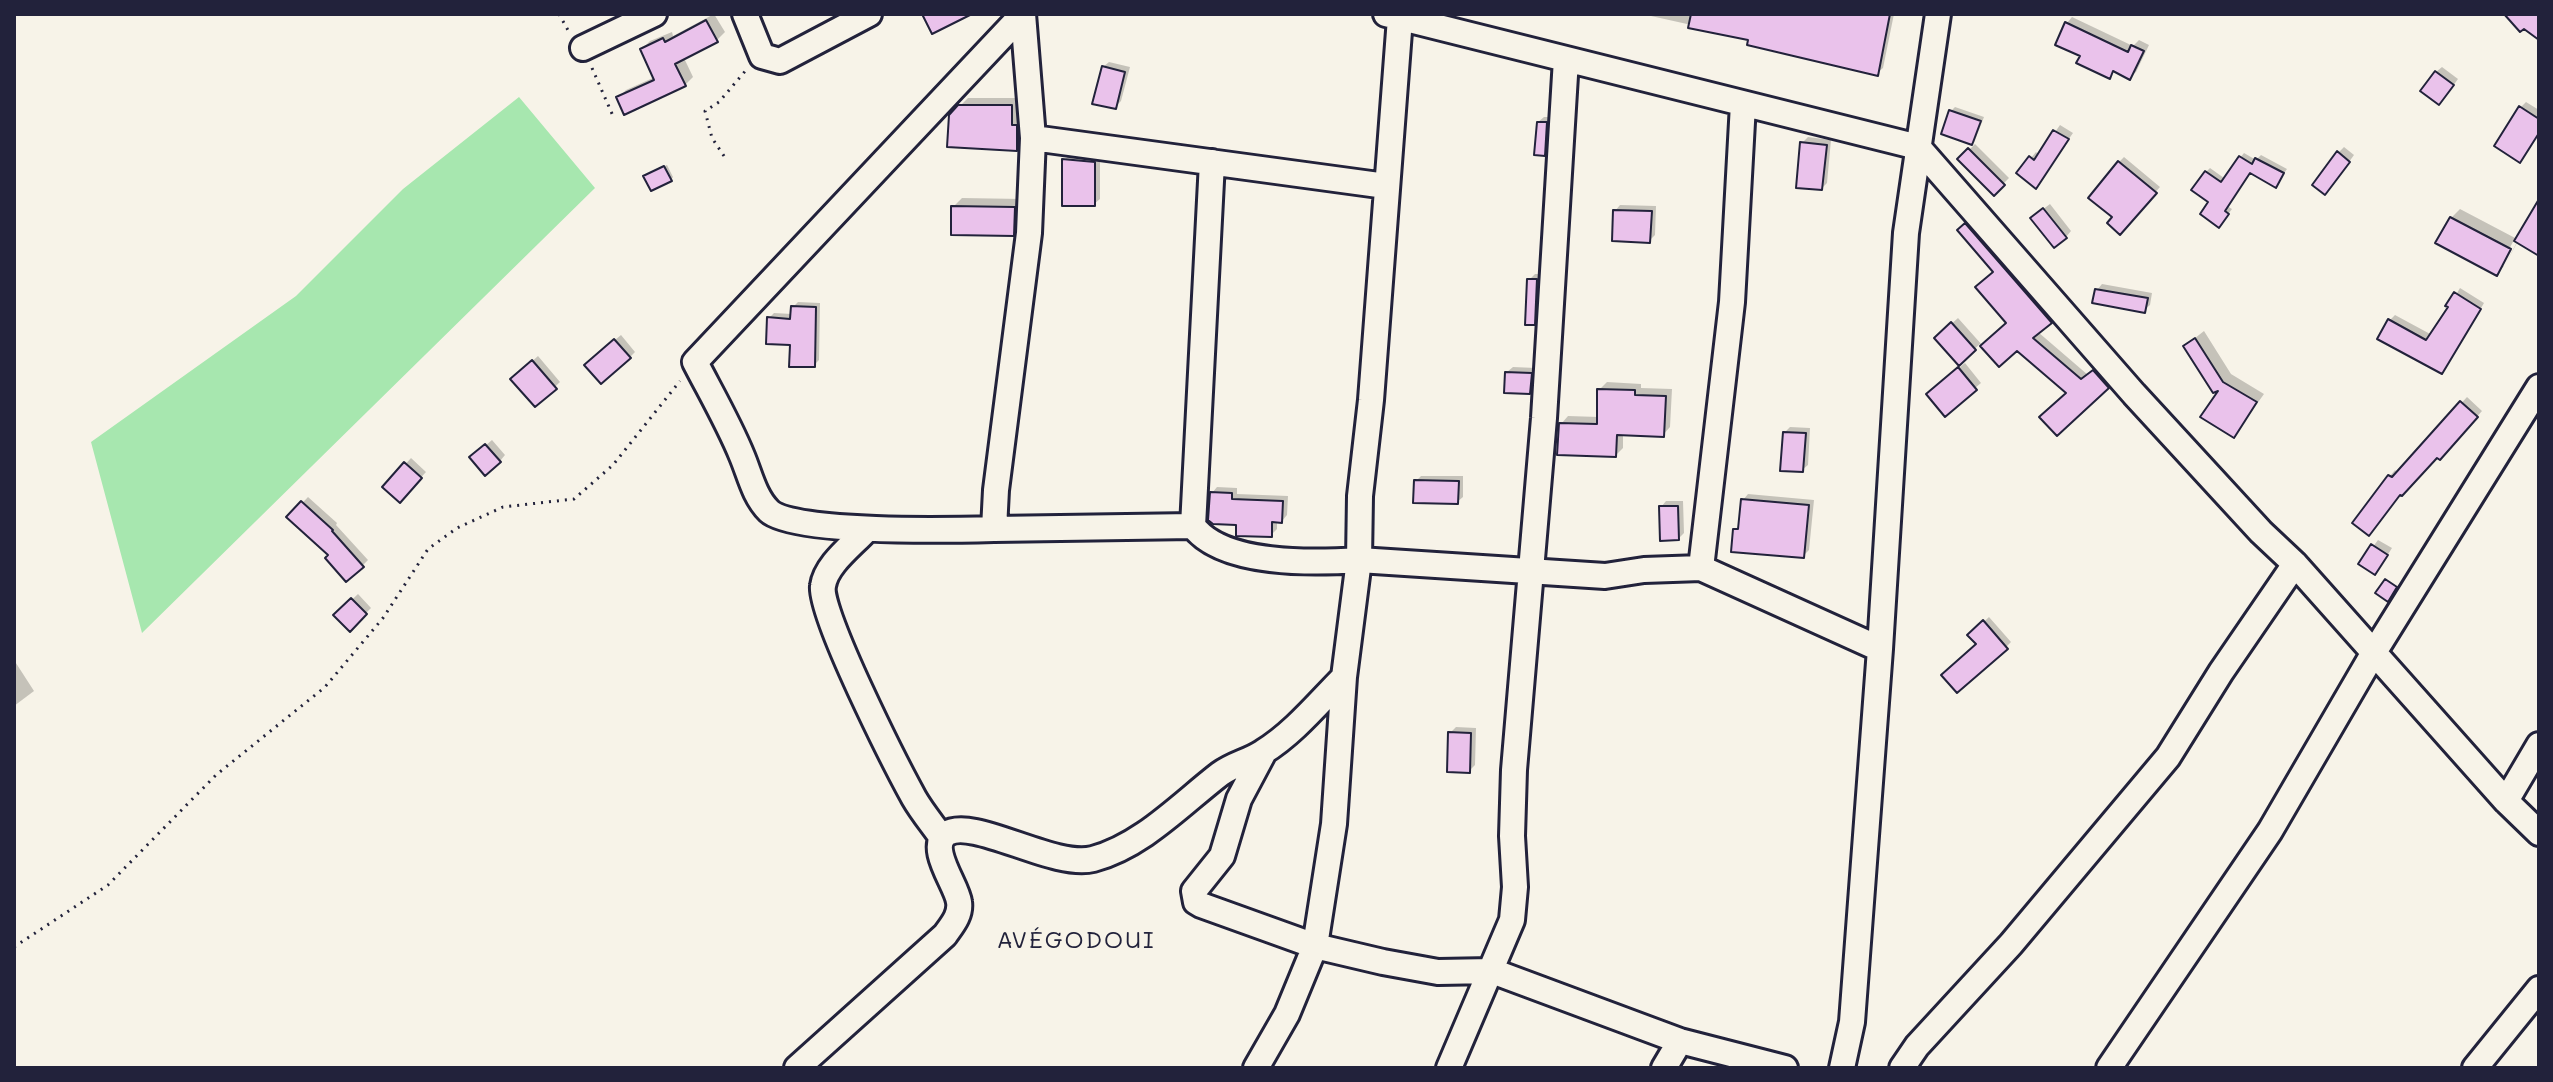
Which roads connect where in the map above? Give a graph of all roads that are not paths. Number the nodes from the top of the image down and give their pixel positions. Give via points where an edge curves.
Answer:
1 (654, 14) edge
2 (745, 14) edge
3 (869, 14) edge
4 (1023, 14) edge
5 (1938, 14) edge
6 (1393, 16) edge
7 (583, 48) dead end
8 (1566, 59) junction
9 (1743, 104) junction
10 (1033, 138) junction
11 (1918, 147) junction
12 (1212, 162) junction
13 (1386, 186) junction
14 (2539, 387) edge
15 (1193, 526) junction
16 (867, 529) junction
17 (994, 529) junction
18 (1359, 560) junction
19 (2295, 564) junction
20 (1701, 568) junction
21 (1530, 571) junction
22 (1880, 649) junction
23 (2373, 654) junction
24 (1344, 677) junction
25 (2539, 745) edge
26 (1264, 752) junction
27 (2506, 801) junction
28 (2539, 833) edge
29 (942, 838) junction
30 (1315, 946) junction
31 (1492, 971) junction
32 (2539, 989) edge
33 (1680, 1041) junction
34 (2484, 1064) edge
35 (797, 1068) edge
36 (1256, 1068) edge
37 (1449, 1068) edge
38 (1664, 1068) edge
39 (1785, 1068) edge
40 (1842, 1068) edge
41 (1902, 1068) edge
42 (2109, 1068) edge

1 - 7 street
2 - 3 street via 762,56 780,61
4 - 10 street
4 - 16 street via 695,362 742,454 758,499 772,514
5 - 11 street
6 - 8 street
6 - 13 street
8 - 9 street
8 - 21 street
9 - 11 street
9 - 20 street via 1732,302
10 - 12 street
10 - 17 street via 1029,233
11 - 19 street via 2134,394
11 - 22 street via 1906,233
12 - 13 street
12 - 15 street
13 - 18 street
14 - 23 street
15 - 17 street
15 - 18 street via 1214,545 1276,561
16 - 17 street
16 - 29 street via 825,576 824,601 839,644 915,800
18 - 21 street
18 - 24 street
19 - 23 street
19 - 41 street via 2168,757
20 - 21 street via 1605,576
20 - 22 street
21 - 31 street via 1514,770 1512,920
22 - 40 street via 1852,1022
23 - 27 street
23 - 42 street via 2270,831
24 - 26 street
24 - 30 street via 1334,824
25 - 27 street
26 - 29 street via 1224,771 1143,836 1091,860 1037,853 961,830
26 - 30 street via 1239,799 1222,856 1194,897 1201,905
27 - 28 street
29 - 35 street via 942,862 959,903 956,921
30 - 31 street via 1438,972
30 - 36 street via 1287,1014
31 - 33 street
31 - 37 street
32 - 34 street
33 - 38 street
33 - 39 street

